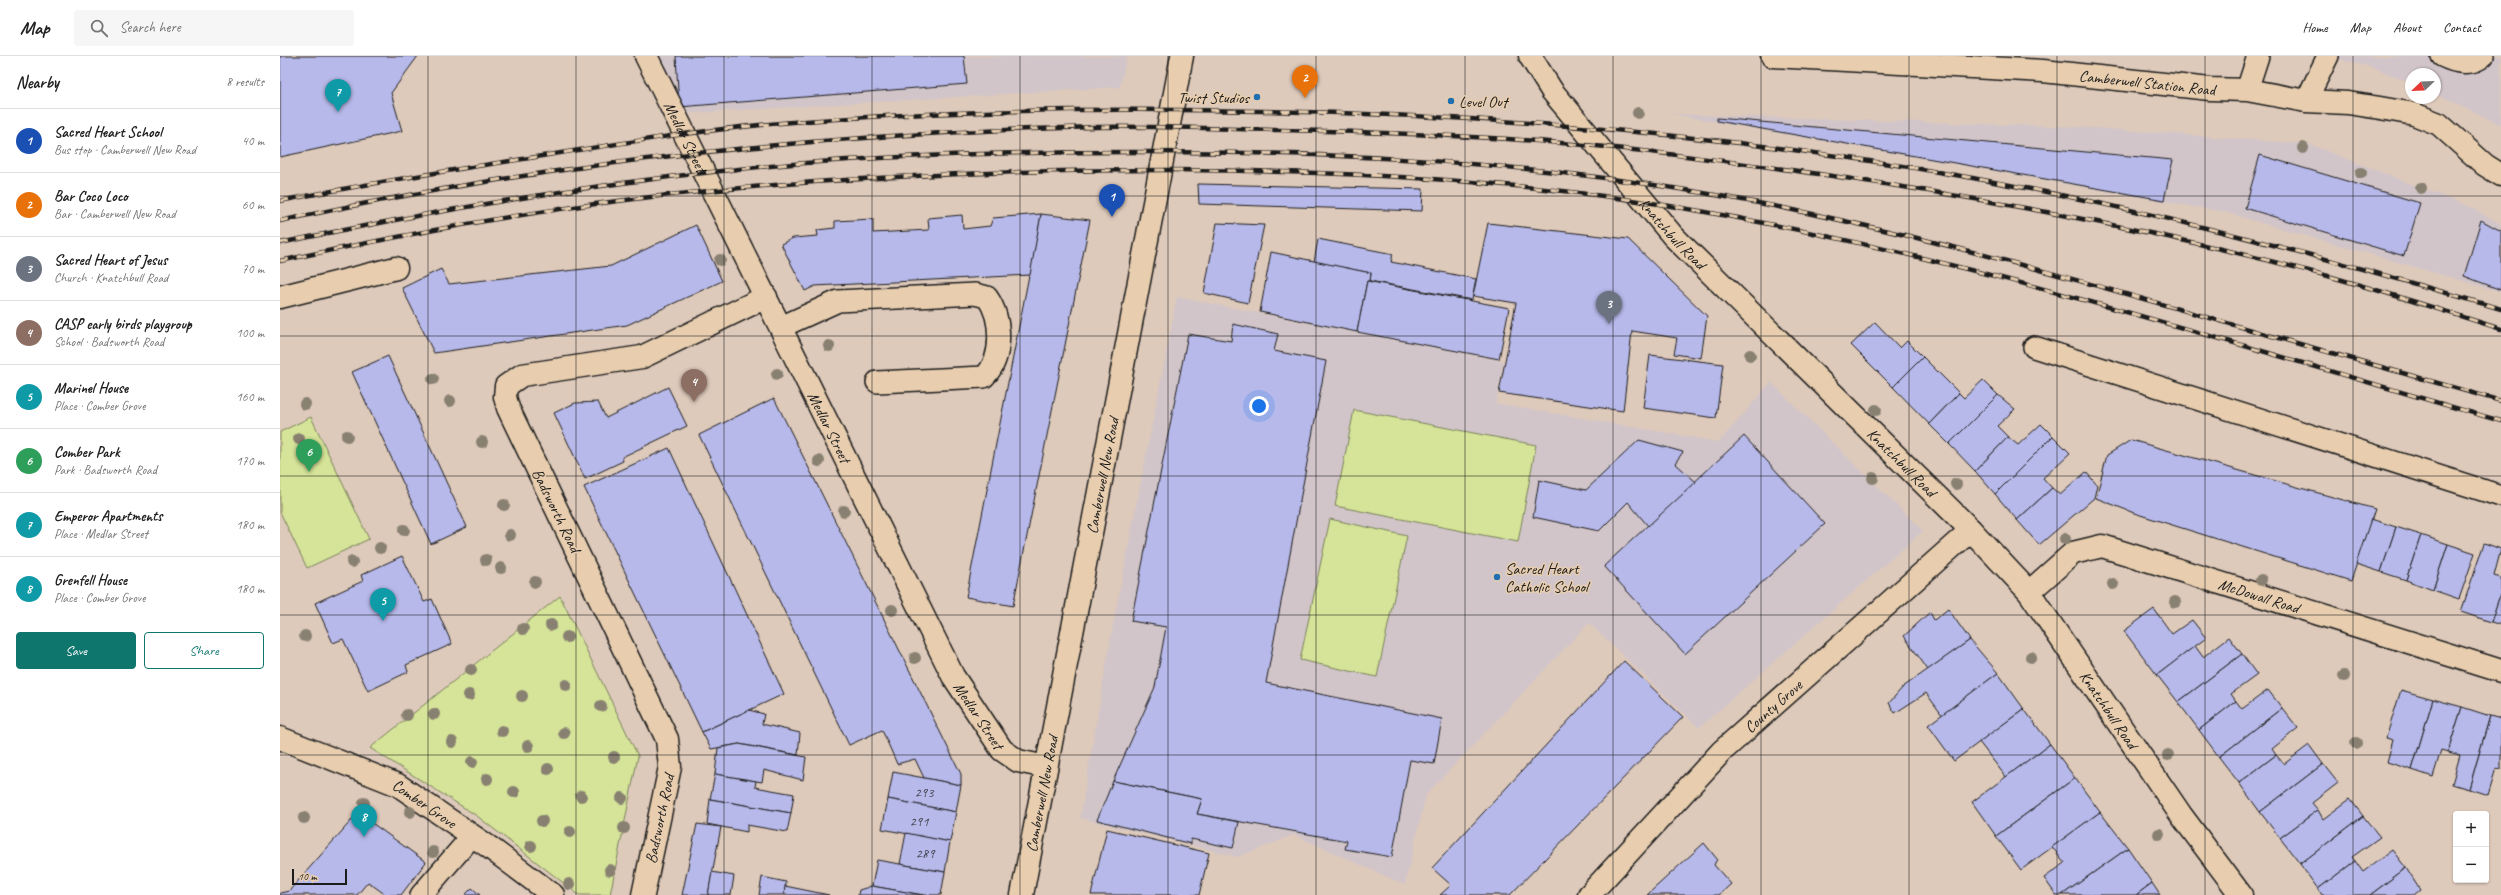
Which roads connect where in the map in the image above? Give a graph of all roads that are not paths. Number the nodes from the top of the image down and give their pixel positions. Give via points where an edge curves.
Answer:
1 (646, 56) edge
2 (1182, 56) edge
3 (1530, 56) edge
4 (1772, 56) edge
5 (2258, 56) edge
6 (2328, 56) edge
7 (2442, 56) edge
8 (2483, 56) edge
9 (1967, 62) edge
10 (2247, 90) junction
11 (2306, 101) junction
12 (2501, 175) edge
13 (396, 268) dead end
14 (280, 297) edge
15 (766, 297) junction
16 (780, 327) junction
17 (2034, 347) dead end
18 (876, 382) dead end
19 (2501, 496) edge
20 (1971, 530) junction
21 (2029, 592) junction
22 (2501, 671) edge
23 (280, 738) edge
24 (1046, 767) junction
25 (472, 836) junction
26 (421, 895) edge
27 (553, 895) edge
28 (643, 895) edge
29 (1022, 895) edge
30 (1589, 895) edge
31 (2241, 895) edge

1 - 15 main road, Medlar Street
2 - 24 main road, Camberwell New Road
3 - 20 main road, Knatchbull Road via 1552,91 1673,236
4 - 9 main road, Camberwell Station Road
5 - 10 lane
6 - 11 lane
7 - 8 lane via 2455,62 2478,61
9 - 10 main road, Camberwell Station Road
10 - 11 main road, Camberwell Station Road
11 - 12 main road, Camberwell Station Road via 2414,114 2439,124 2485,165
13 - 14 main road
15 - 16 main road, Medlar Street
15 - 28 main road, Badsworth Road via 642,357 522,375 506,386 508,408 667,739 670,767
16 - 18 lane via 838,301 975,294 987,297 994,307 998,353 992,369 984,377
16 - 24 main road, Medlar Street via 953,676 1002,750 1018,761
17 - 19 lane
20 - 21 main road, Knatchbull Road
20 - 30 main road, County Grove via 1722,751
21 - 22 main road, McDowall Road via 2073,553 2102,546
21 - 31 main road, Knatchbull Road via 2181,815
23 - 25 main road, Comber Grove via 398,785
24 - 29 main road, Camberwell New Road
25 - 26 lane
25 - 27 main road, Comber Grove

